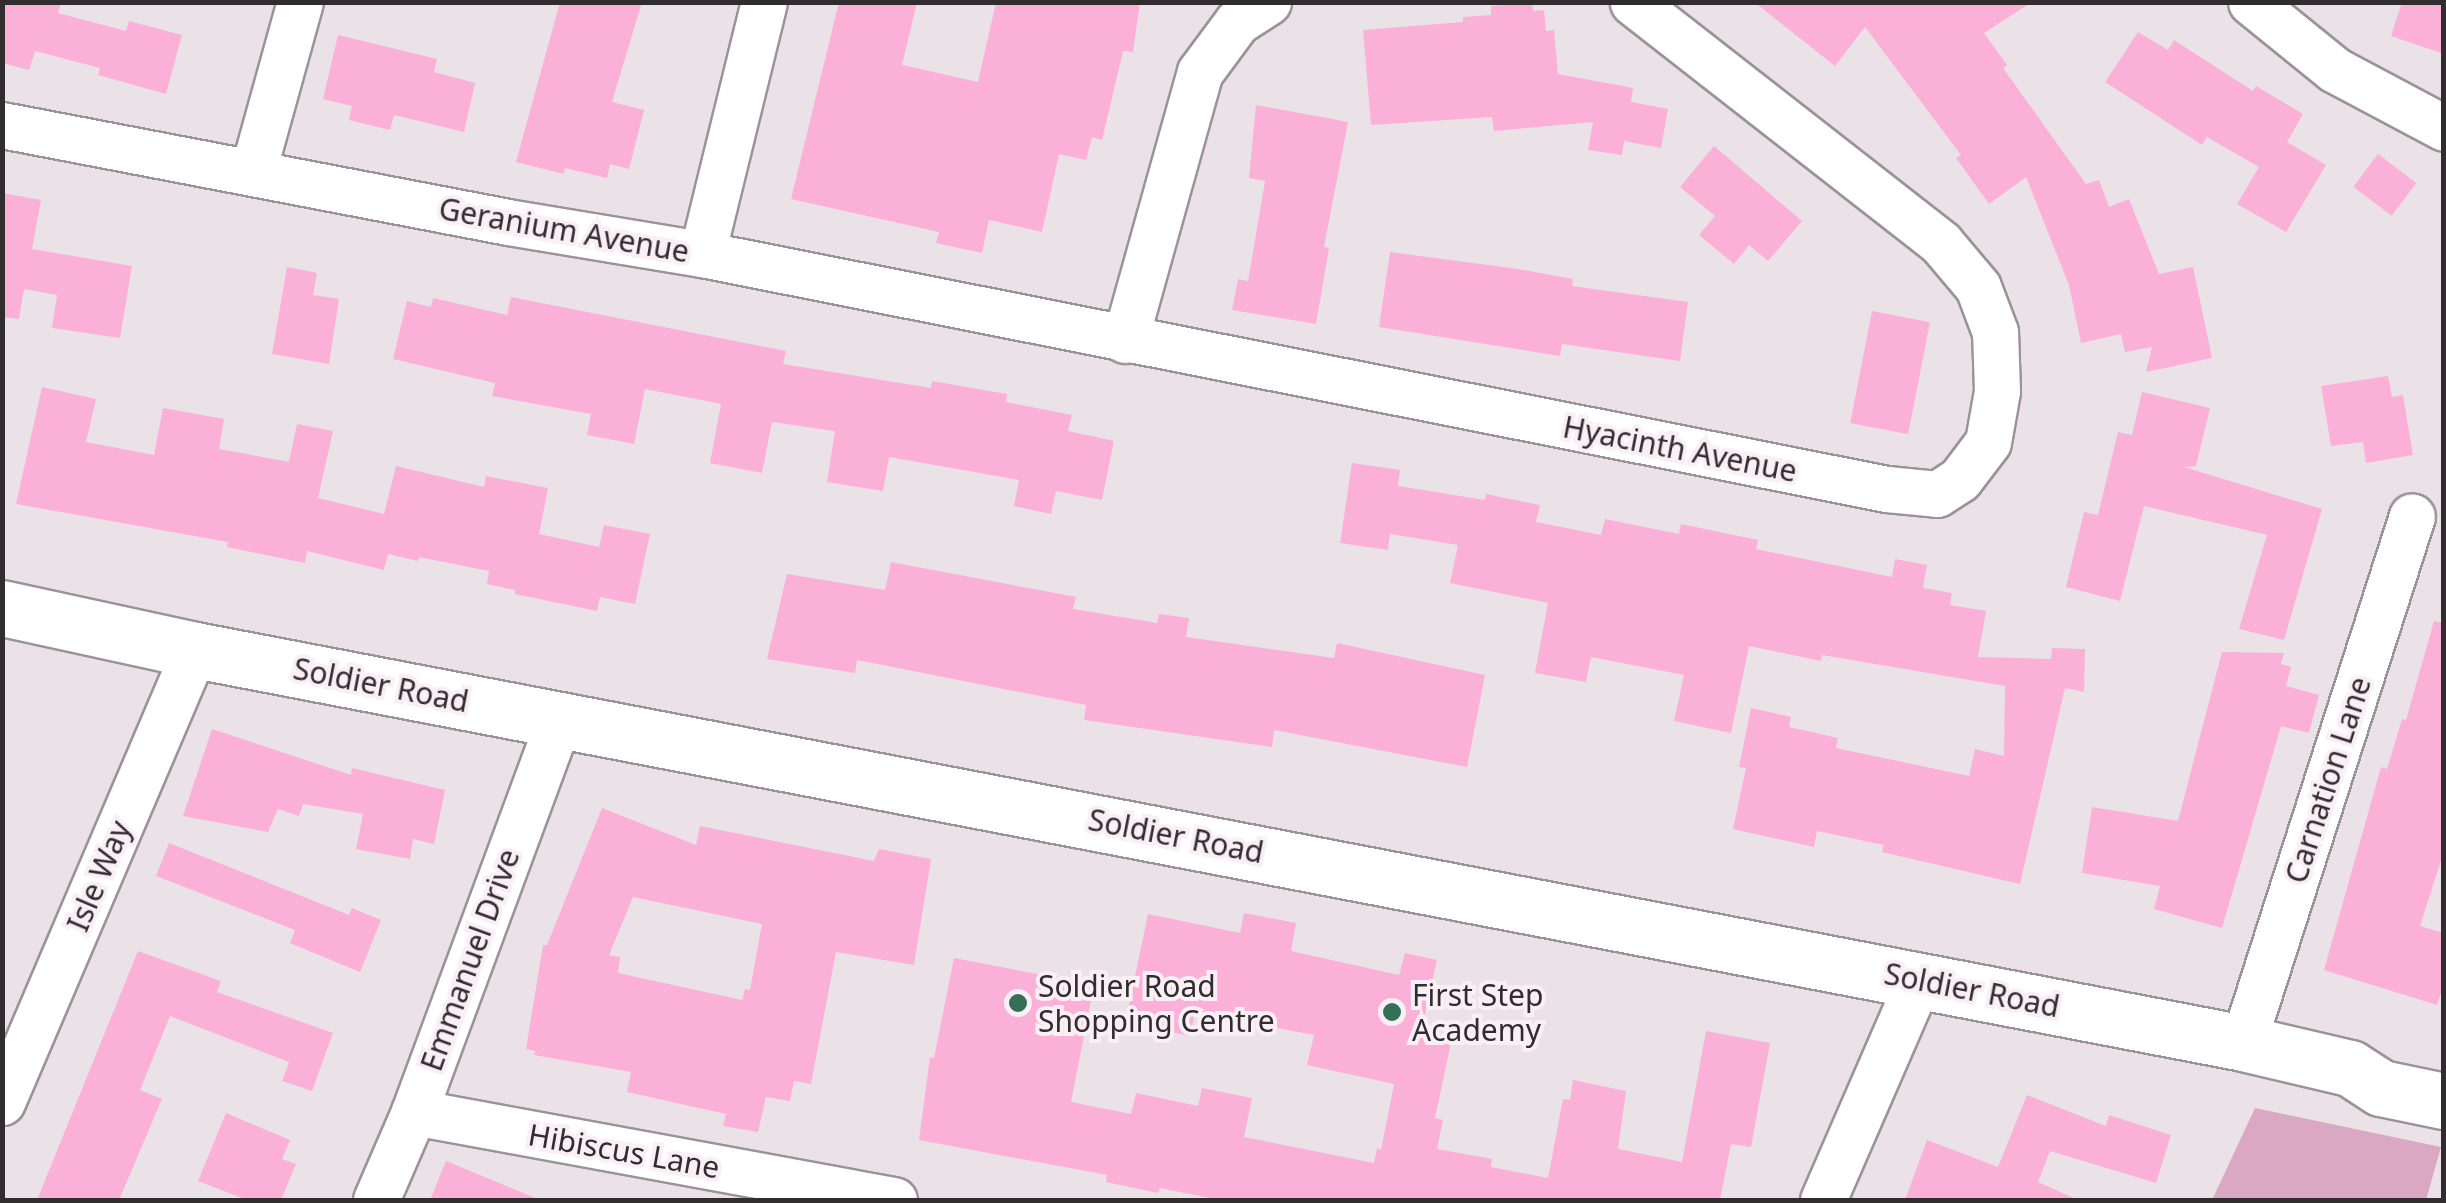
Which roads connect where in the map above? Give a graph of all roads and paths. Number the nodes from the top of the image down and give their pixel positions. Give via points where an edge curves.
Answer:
1 (300, 2) edge
2 (764, 2) edge
3 (1268, 2) edge
4 (1634, 2) edge
5 (2250, 2) edge
6 (2, 125) edge
7 (2444, 128) edge
8 (253, 171) junction
9 (702, 254) junction
10 (1125, 340) junction
11 (2412, 516) dead end
12 (2, 608) edge
13 (195, 650) junction
14 (560, 718) junction
15 (1919, 979) junction
16 (2243, 1043) junction
17 (2350, 1068) junction
18 (2444, 1068) edge
19 (2444, 1100) edge
20 (2, 1102) edge
21 (414, 1112) junction
22 (836, 1195) edge
23 (376, 1200) edge
24 (894, 1200) edge
25 (1823, 1200) edge

1 - 8 street
2 - 9 street
3 - 10 street via 1237,22 1200,72
4 - 10 street, Hyacinth Avenue via 1941,243 1978,287 1995,332 1997,391 1988,442 1960,479 1936,494 1887,489
5 - 7 street via 2336,70
6 - 8 street, Geranium Avenue
8 - 9 street, Geranium Avenue
9 - 10 street, Geranium Avenue
11 - 16 street, Carnation Lane
12 - 13 main road, Soldier Road
13 - 14 main road, Soldier Road
13 - 20 street, Isle Way
14 - 15 main road, Soldier Road
14 - 21 street, Emmanuel Drive
15 - 16 main road, Soldier Road
15 - 25 street
16 - 17 main road, Soldier Road
17 - 18 main road, Soldier Road via 2384,1059
17 - 19 main road, Soldier Road via 2381,1088
21 - 22 street, Hibiscus Lane
21 - 23 street, Emmanuel Drive
22 - 24 street, Hibiscus Lane

